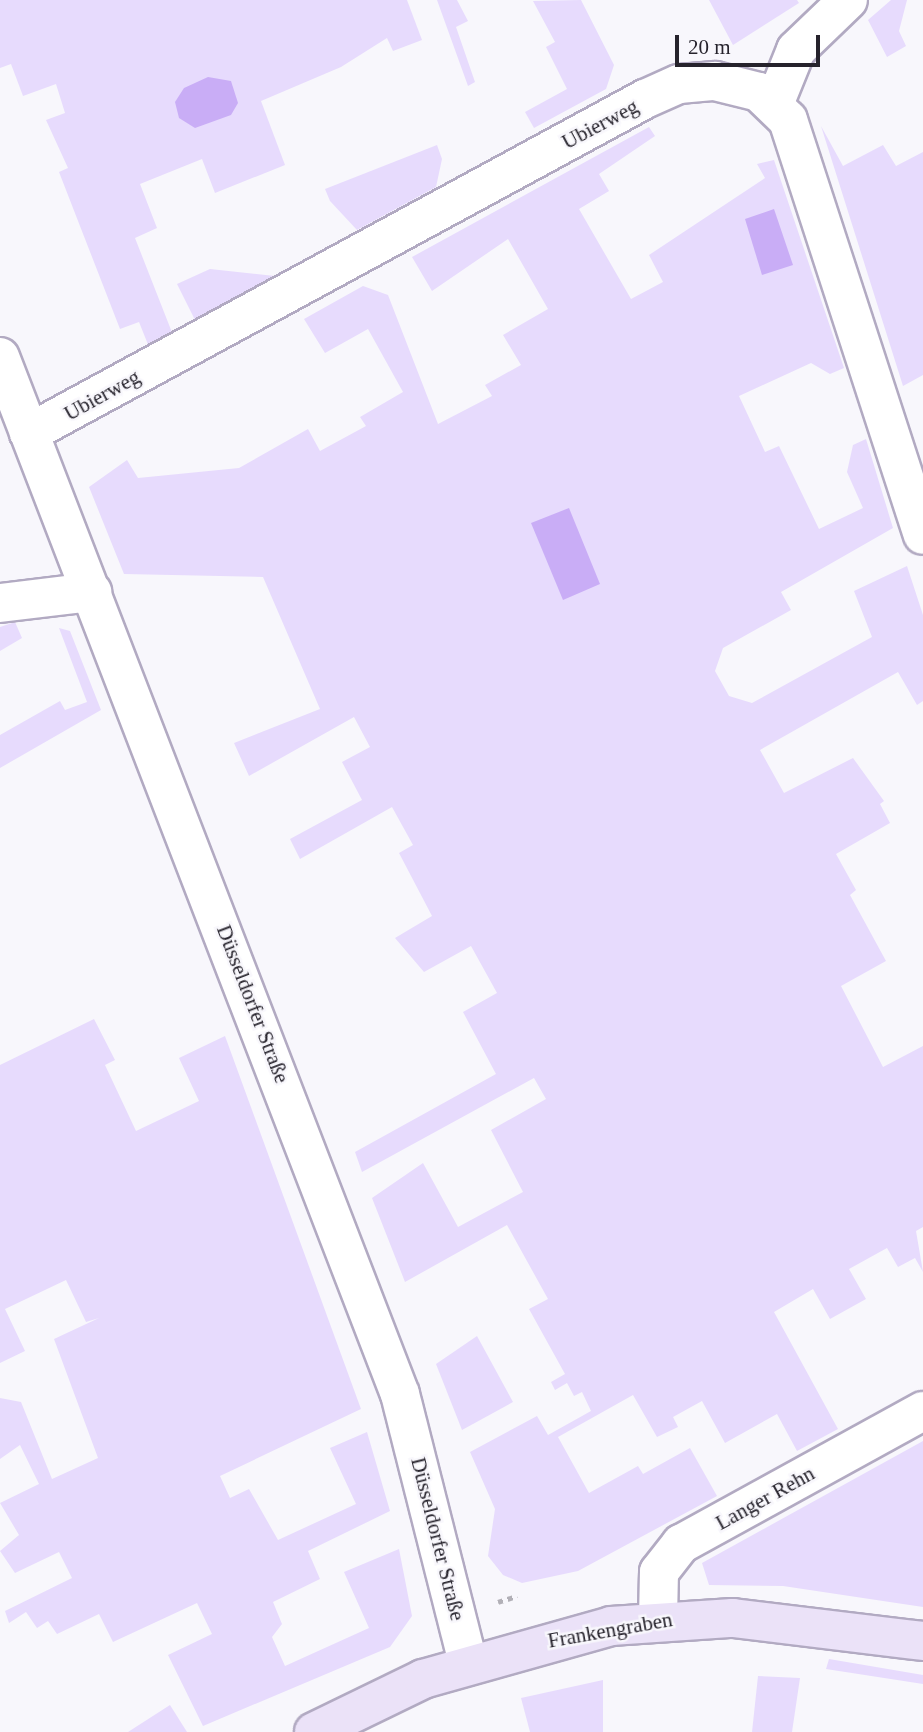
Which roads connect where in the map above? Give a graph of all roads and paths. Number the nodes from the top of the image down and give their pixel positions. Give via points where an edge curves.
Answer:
1 (848, 0) edge
2 (775, 102) junction
3 (0, 357) edge
4 (29, 433) junction
5 (923, 536) edge
6 (92, 592) junction
7 (0, 603) edge
8 (923, 1411) edge
9 (658, 1619) junction
10 (923, 1641) edge
11 (468, 1663) junction
12 (314, 1732) edge

1 - 2 street via 796,50
2 - 4 street, Ubierweg via 726,82 669,88
2 - 5 street via 793,132
3 - 4 street, Düsseldorfer Straße
4 - 6 street, Düsseldorfer Straße
6 - 7 street
6 - 11 street, Düsseldorfer Straße via 400,1394
8 - 9 street, Langer Rehn via 681,1544 659,1572
9 - 10 street, Frankengraben via 792,1621
9 - 11 street, Frankengraben
11 - 12 street, Frankengraben via 379,1696

